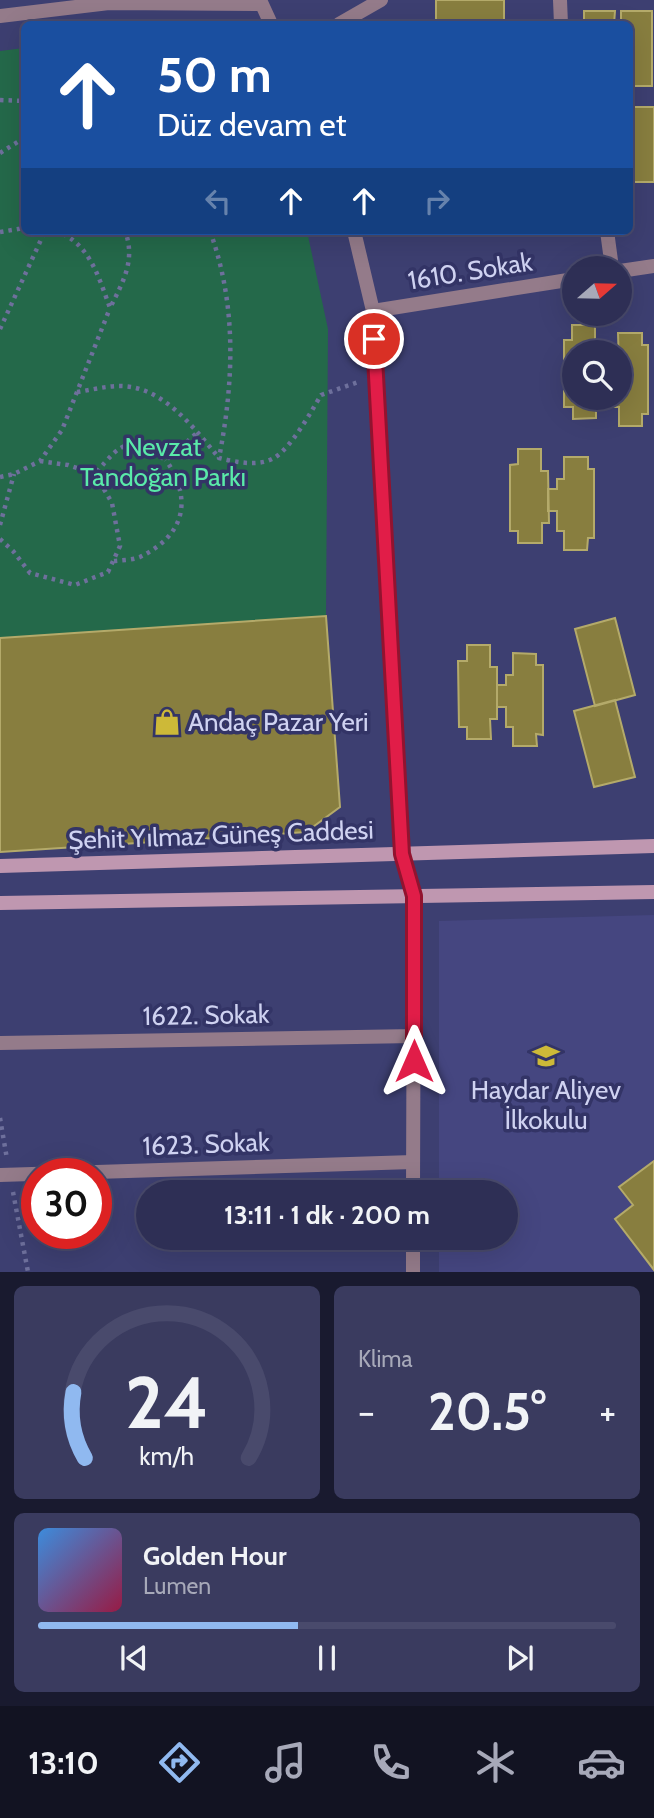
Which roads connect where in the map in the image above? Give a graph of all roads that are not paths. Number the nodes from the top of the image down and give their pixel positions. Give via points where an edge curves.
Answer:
1 (381, 0) edge
2 (560, 0) edge
3 (260, 2) edge
4 (0, 16) edge
5 (270, 21) edge
6 (344, 21) edge
7 (561, 21) edge
8 (355, 235) edge
9 (608, 235) edge
10 (610, 256) edge
11 (654, 266) edge
12 (632, 269) edge
13 (562, 281) edge
14 (373, 311) junction
15 (654, 846) edge
16 (402, 854) junction
17 (0, 866) edge
18 (654, 892) edge
19 (414, 896) junction
20 (0, 903) edge
21 (414, 1036) junction
22 (0, 1043) edge
23 (413, 1162) junction
24 (0, 1175) edge
25 (413, 1180) edge
26 (413, 1250) edge
27 (413, 1272) edge

1 - 6 street
2 - 7 street
3 - 4 street via 109,3
3 - 5 street
8 - 14 street
9 - 10 street
11 - 12 street
13 - 14 street, 1610. Sokak
14 - 16 street
15 - 16 main road, Şehit Yılmaz Güneş Caddesi
16 - 17 main road, Şehit Yılmaz Güneş Caddesi
16 - 19 main road
18 - 19 main road
19 - 20 main road
19 - 21 street
21 - 22 street, 1622. Sokak
21 - 23 street
23 - 24 street, 1623. Sokak
23 - 25 street
26 - 27 street

